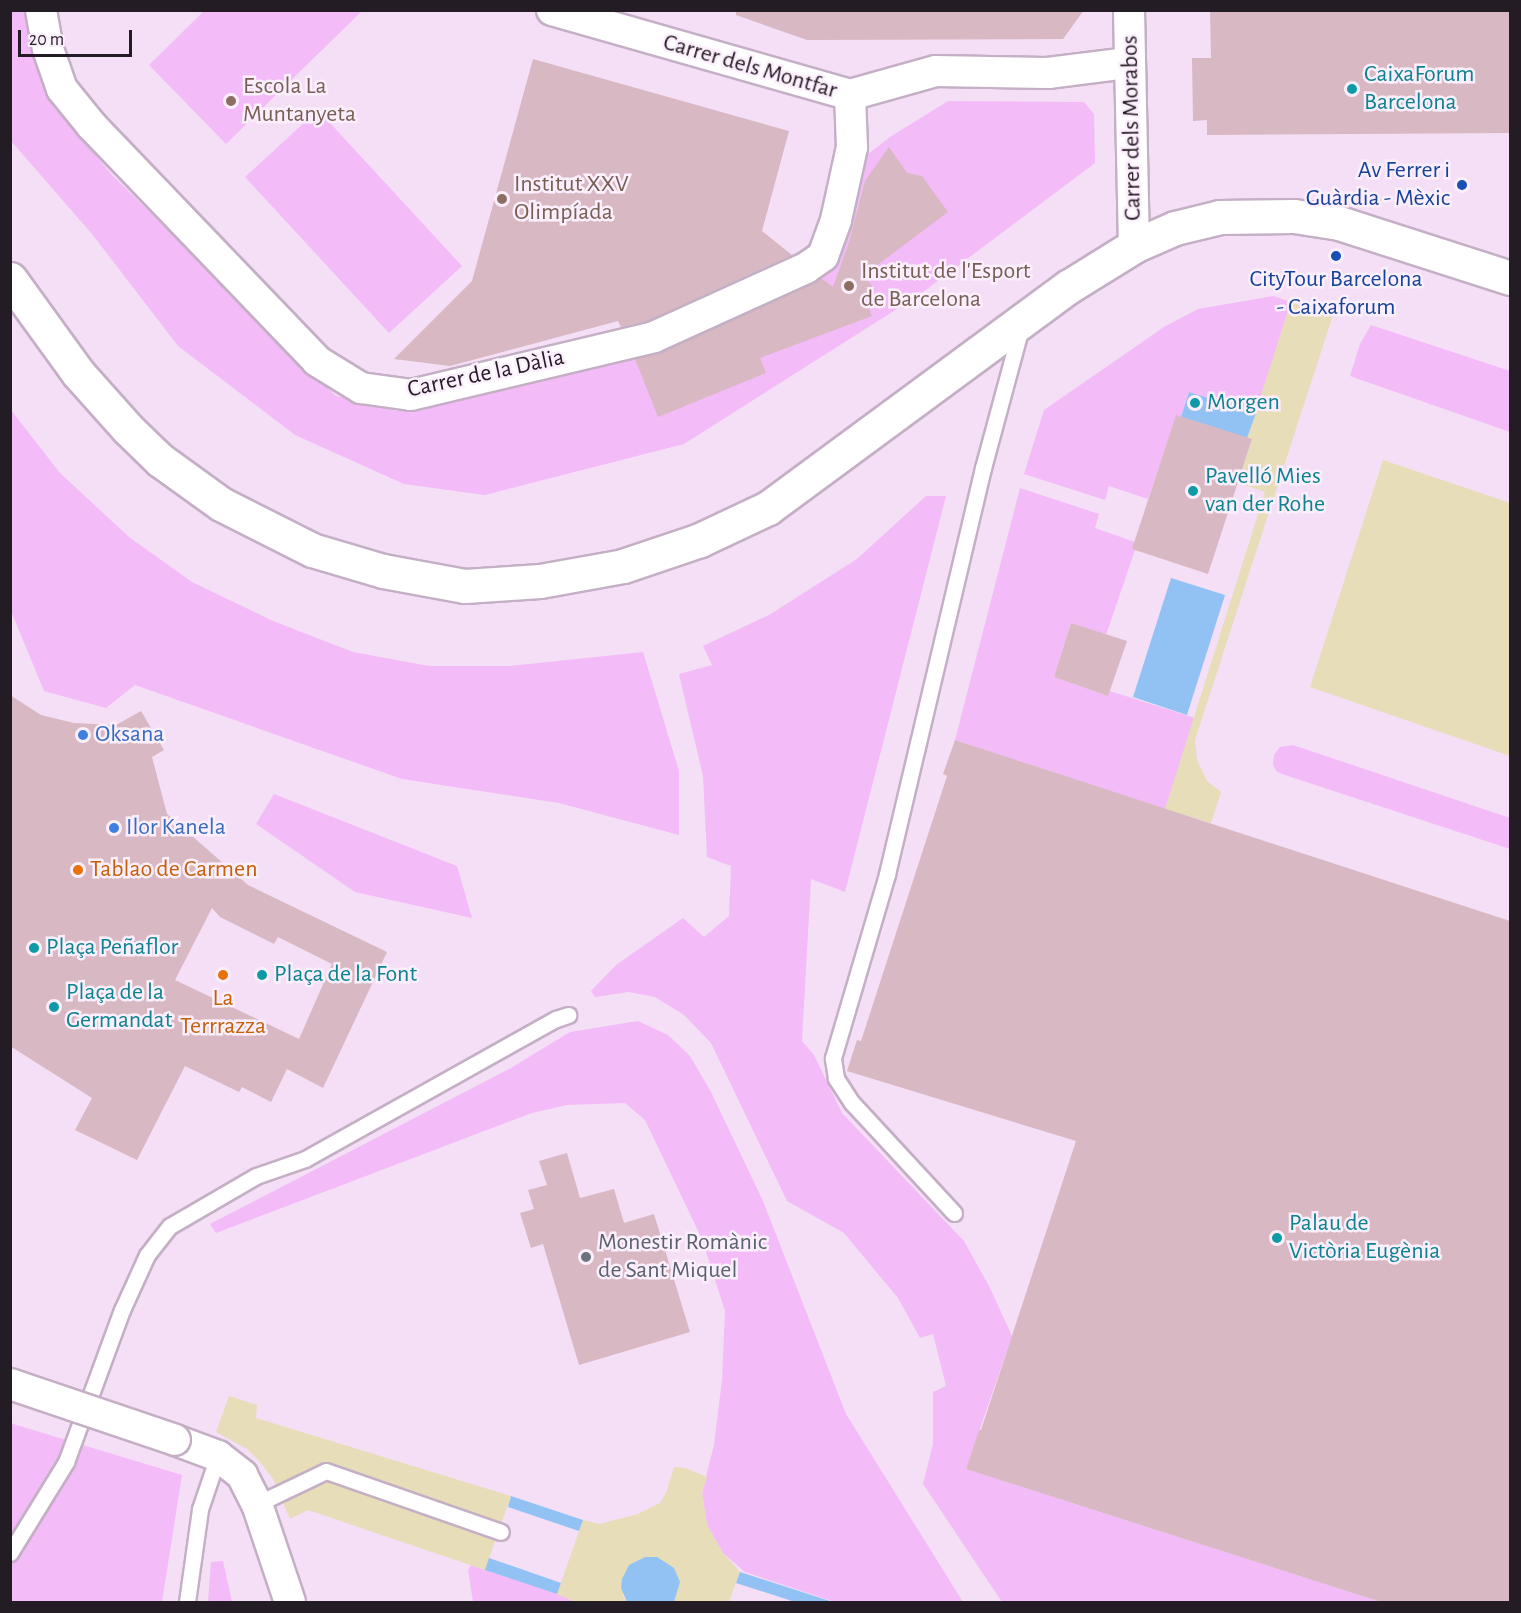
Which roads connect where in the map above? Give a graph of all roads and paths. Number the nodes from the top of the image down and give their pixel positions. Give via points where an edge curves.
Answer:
1 (41, 10) edge
2 (552, 10) edge
3 (1129, 10) edge
4 (1128, 63) junction
5 (850, 95) junction
6 (1134, 246) junction
7 (1510, 278) edge
8 (10, 279) edge
9 (1024, 319) junction
10 (568, 1015) dead end
11 (954, 1213) dead end
12 (10, 1384) edge
13 (218, 1456) junction
14 (257, 1504) junction
15 (501, 1532) dead end
16 (10, 1553) edge
17 (187, 1602) edge
18 (290, 1602) edge

1 - 5 street, Carrer de la Dàlia via 48,49 62,89 92,126 317,361 361,388 411,394 654,337 806,268 823,256 837,220 852,147
2 - 5 street, Carrer dels Montfar
3 - 4 street, Carrer dels Morabos
4 - 5 street, Carrer dels Montfar via 1048,73 936,72
4 - 6 street, Carrer dels Morabos
6 - 7 street via 1175,228 1220,218 1294,216 1339,223
6 - 9 street
8 - 9 street via 78,373 128,429 160,460 221,504 312,550 383,571 465,585 540,581 623,566 699,540 758,513
9 - 11 lane via 982,468 887,874 833,1058 836,1078 852,1103
10 - 16 lane via 305,1159 256,1176 170,1226 147,1255 122,1310 66,1462
12 - 13 street, bridge
13 - 14 street via 242,1475
13 - 17 lane via 200,1509
14 - 15 lane via 326,1471
14 - 18 street

